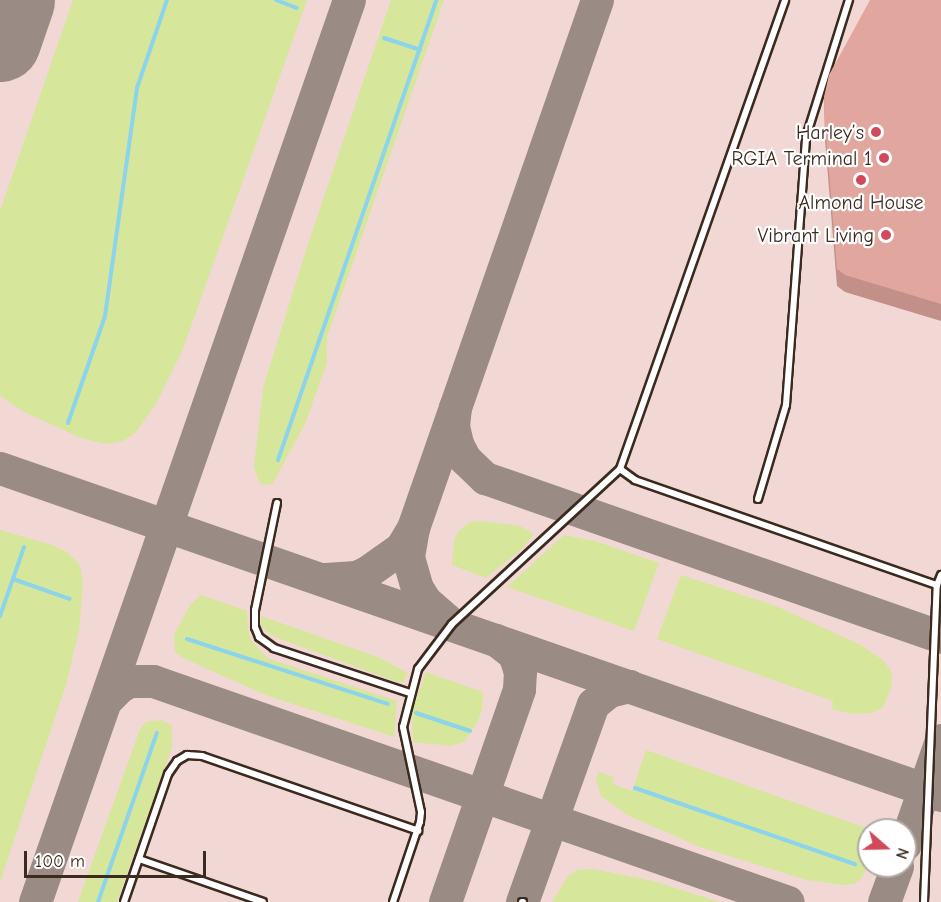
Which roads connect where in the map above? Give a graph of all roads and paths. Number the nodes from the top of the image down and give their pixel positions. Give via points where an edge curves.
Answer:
1 (785, 0) edge
2 (849, 0) edge
3 (620, 469) junction
4 (758, 499) dead end
5 (277, 503) dead end
6 (941, 575) edge
7 (938, 585) junction
8 (410, 693) junction
9 (418, 831) junction
10 (138, 859) junction
11 (124, 902) edge
12 (263, 902) edge
13 (393, 902) edge
14 (924, 902) edge

1 - 3 lane
2 - 4 lane via 806,137 786,405
3 - 7 lane via 635,480
3 - 8 lane via 452,624 418,669
5 - 8 lane via 255,610 258,637 274,648
6 - 7 lane
7 - 14 lane
8 - 9 lane via 403,727 421,812
9 - 10 lane via 202,756 187,755 172,765
9 - 13 lane
10 - 11 lane
10 - 12 lane

